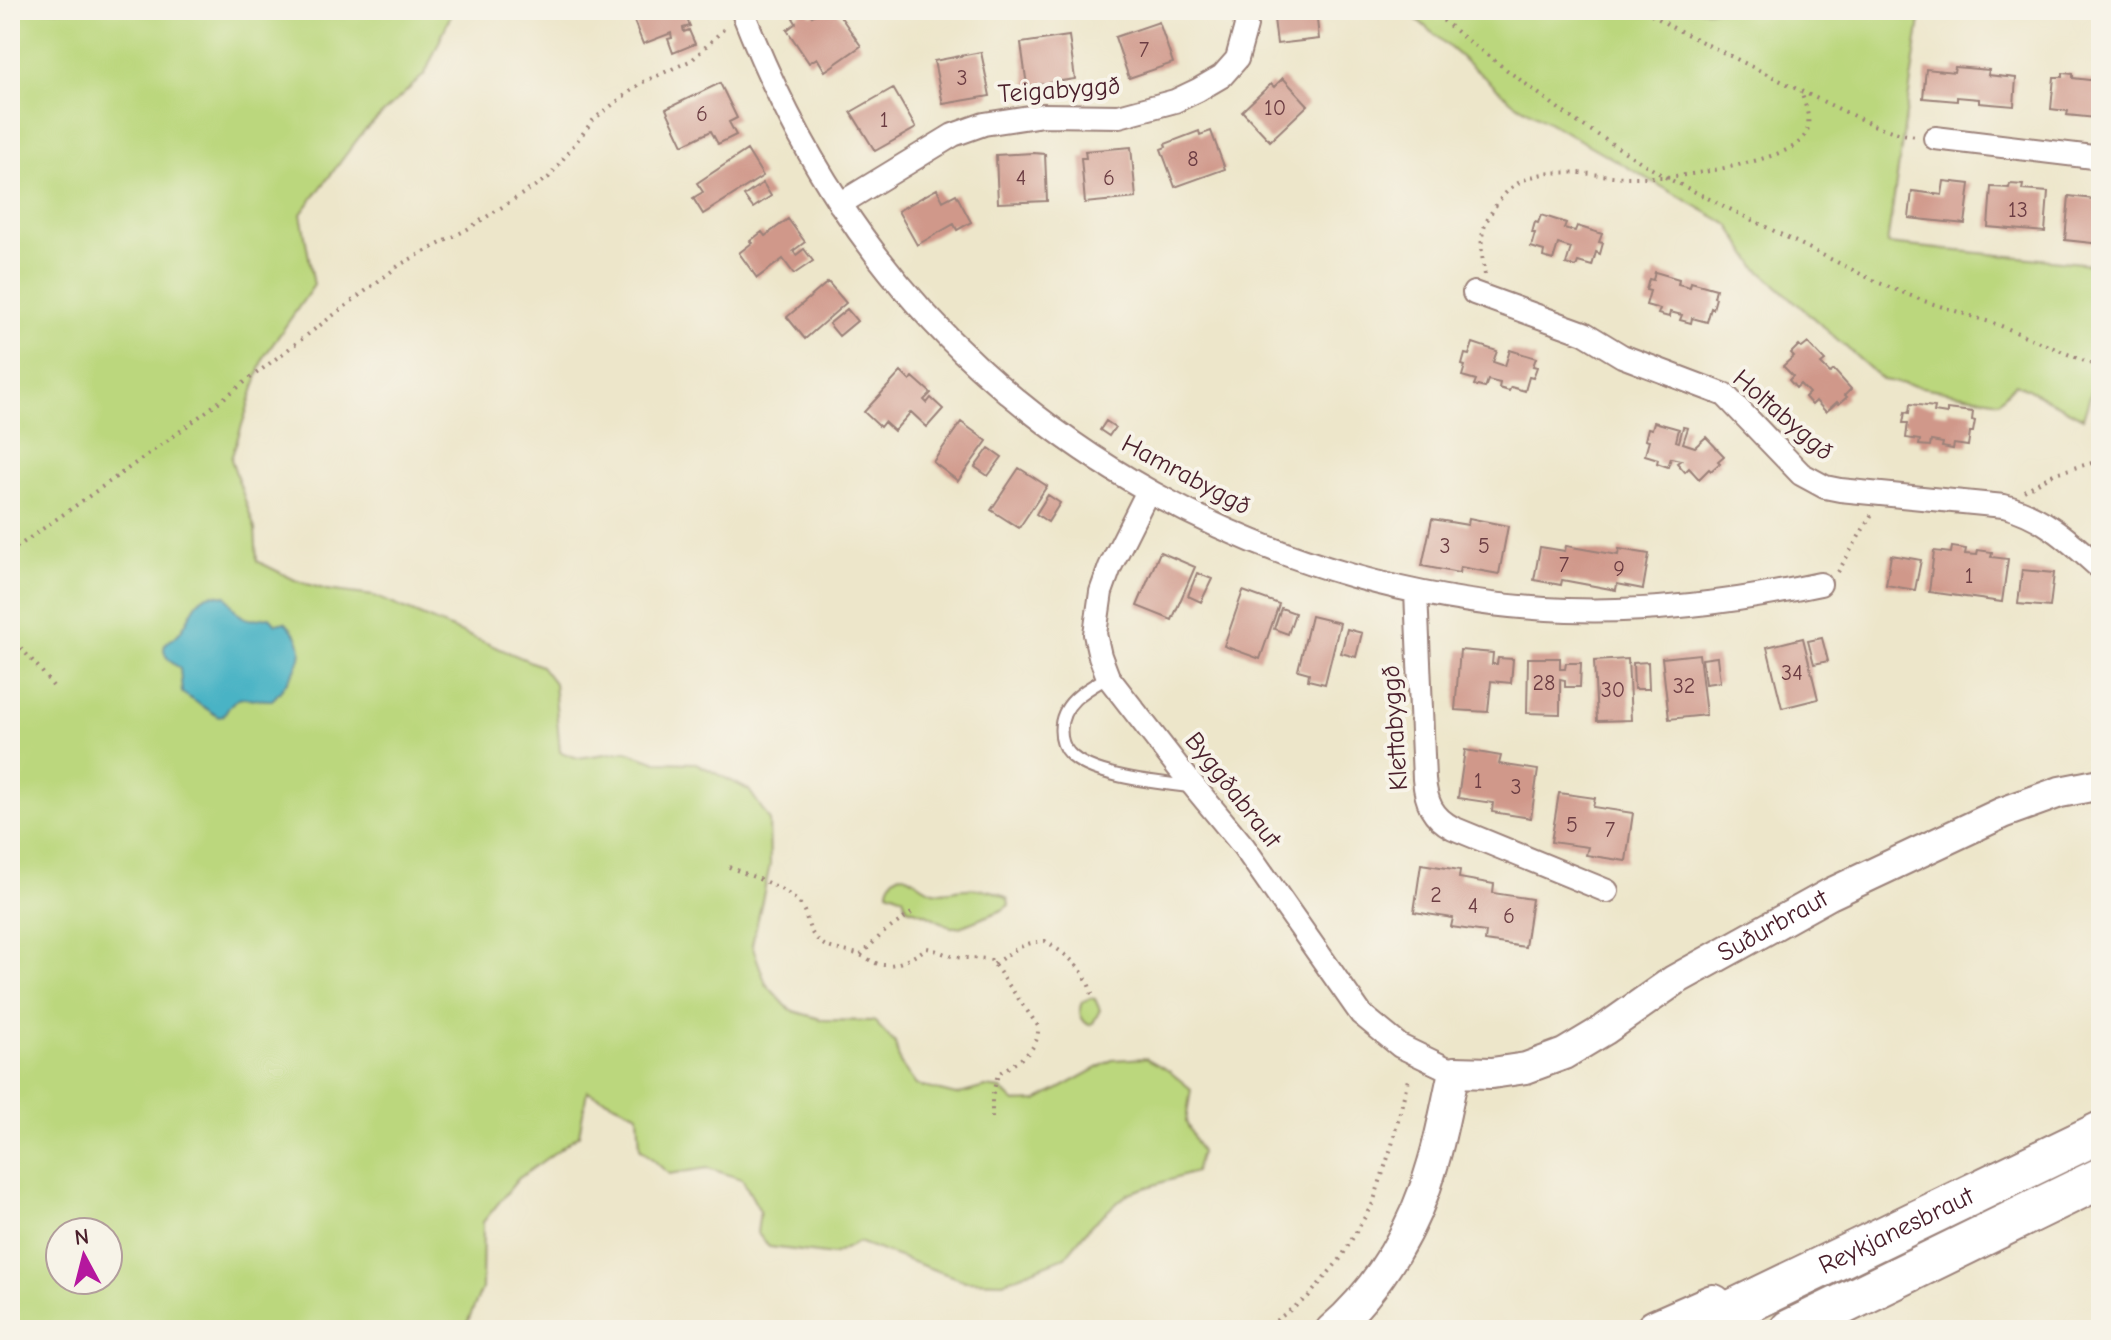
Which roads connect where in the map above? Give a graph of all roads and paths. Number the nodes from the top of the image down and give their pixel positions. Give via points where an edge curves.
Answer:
1 (1244, 10) edge
2 (1431, 10) edge
3 (1645, 10) edge
4 (743, 11) edge
5 (1801, 91) junction
6 (1935, 138) joint
7 (2101, 158) edge
8 (1665, 177) junction
9 (840, 204) junction
10 (1474, 293) dead end
11 (1500, 301) junction
12 (2101, 368) edge
13 (2101, 456) edge
14 (1148, 491) junction
15 (1883, 494) junction
16 (2004, 506) junction
17 (10, 552) edge
18 (2101, 569) edge
19 (1820, 584) joint
20 (1416, 592) junction
21 (10, 636) edge
22 (1108, 677) junction
23 (56, 690) dead end
24 (2101, 784) edge
25 (1196, 787) junction
26 (729, 867) dead end
27 (1607, 891) dead end
28 (916, 910) dead end
29 (861, 955) junction
30 (994, 964) junction
31 (1092, 995) dead end
32 (1454, 1072) junction
33 (992, 1118) dead end
34 (2101, 1132) edge
35 (2101, 1178) edge
36 (1970, 1242) junction
37 (1855, 1250) junction
38 (1331, 1330) edge
39 (1656, 1330) edge
40 (1691, 1330) edge
41 (1790, 1330) edge
42 (1826, 1330) edge

1 - 9 street, Teigabyggð via 1246,26 1237,59 1198,90 1119,116 1043,115 984,124 953,135
2 - 8 path via 1574,120
3 - 5 path
4 - 9 street, Hamrabyggð via 785,111
4 - 17 path via 692,60 641,83 594,119 549,177 401,264
5 - 6 path via 1873,125
5 - 8 path via 1808,127 1793,146 1747,162
6 - 7 street
8 - 11 path via 1559,171 1510,189 1485,223 1480,246 1486,278
8 - 12 path via 1877,282
9 - 14 street, Hamrabyggð via 904,288 977,365 1059,433
10 - 11 street, Holtabyggð
11 - 15 street, Holtabyggð via 1725,395 1812,481
13 - 16 path via 2055,473
14 - 20 street, Hamrabyggð via 1278,551
14 - 22 street, Byggðabraut via 1101,592 1095,634
15 - 16 street, Holtabyggð
15 - 19 path via 1838,572
16 - 18 street, Holtabyggð via 2049,524
19 - 20 street, Hamrabyggð via 1720,603 1618,610 1517,606
20 - 27 street, Klettabyggð via 1425,795 1432,811 1453,828
21 - 23 path
22 - 25 street, Byggðabraut
22 - 25 lane via 1068,706 1061,727 1065,749 1093,767 1126,778
24 - 32 street, Suðurbraut via 2002,813 1830,894 1675,980 1564,1054 1515,1070
25 - 32 street, Byggðabraut via 1361,1014 1400,1046
26 - 29 path via 794,899 817,941
28 - 29 path
29 - 30 path via 887,965 908,961 927,948
30 - 31 path via 1015,948 1045,941 1080,967
30 - 33 path via 1038,1026 1039,1037 1025,1056 998,1074
32 - 38 street via 1433,1164 1406,1234 1367,1292
34 - 37 highway, Reykjanesbraut
35 - 36 highway, Reykjanesbraut
36 - 41 highway, Reykjanesbraut
36 - 42 highway
37 - 39 highway
37 - 40 highway, Reykjanesbraut

